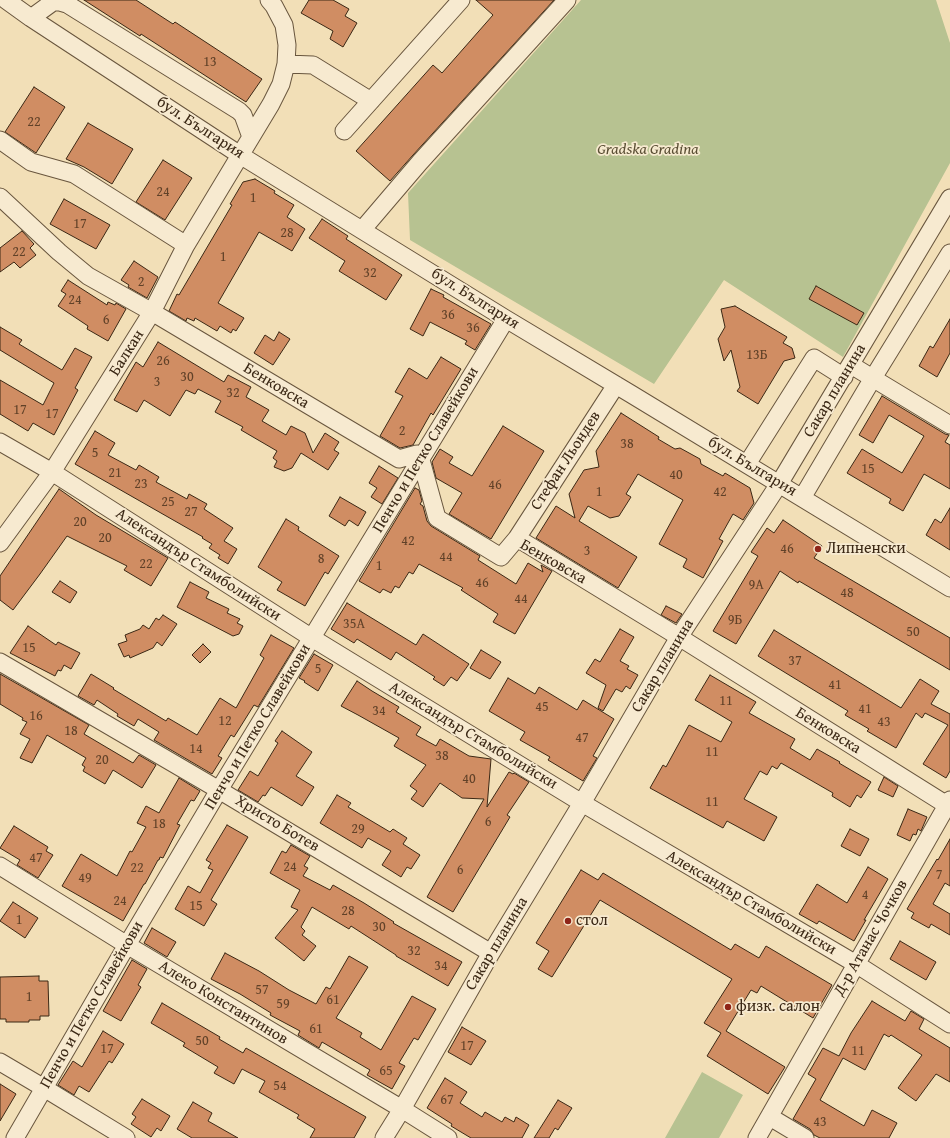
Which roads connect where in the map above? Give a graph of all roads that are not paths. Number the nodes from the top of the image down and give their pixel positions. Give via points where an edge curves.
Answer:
1 (6, 0) edge
2 (461, 0) edge
3 (567, 0) edge
4 (274, 2) edge
5 (31, 18) junction
6 (286, 64) junction
7 (370, 101) junction
8 (344, 131) dead end
9 (251, 137) junction
10 (0, 140) edge
11 (240, 155) junction
12 (0, 197) edge
13 (950, 198) edge
14 (362, 230) junction
15 (186, 245) junction
16 (950, 253) edge
17 (152, 312) junction
18 (506, 319) junction
19 (847, 371) junction
20 (873, 378) junction
21 (616, 385) junction
22 (950, 425) edge
23 (0, 442) edge
24 (420, 460) junction
25 (747, 464) junction
26 (52, 472) junction
27 (778, 484) junction
28 (802, 498) junction
29 (517, 538) junction
30 (0, 543) edge
31 (950, 588) edge
32 (679, 637) junction
33 (312, 638) junction
34 (0, 662) edge
35 (219, 790) junction
36 (582, 803) junction
37 (949, 804) edge
38 (2, 873) edge
39 (127, 945) junction
40 (491, 953) junction
41 (856, 964) junction
42 (950, 1024) edge
43 (0, 1062) edge
44 (44, 1088) junction
45 (402, 1109) junction
46 (770, 1117) junction
47 (15, 1138) edge
48 (126, 1138) edge
49 (384, 1138) edge
50 (448, 1138) edge
51 (757, 1138) edge
52 (805, 1138) edge

1 - 5 street, бул. България
2 - 7 street
3 - 14 street
4 - 6 street, Балкан via 284,25
5 - 9 street via 53,2 67,4 242,112
5 - 11 street, бул. България
6 - 7 street via 313,66
6 - 9 street, Балкан via 281,84
7 - 8 street
9 - 11 street, Балкан
10 - 15 street via 31,162 74,174
11 - 14 street, бул. България
11 - 15 street, Балкан
12 - 17 street, Бенковска via 88,276
13 - 19 street, Сакар планина
14 - 18 street, бул. България
15 - 17 street, Балкан
16 - 20 street, Сакар планина
17 - 24 street, Бенковска via 399,459 417,454
17 - 26 street, Балкан
18 - 21 street, бул. България
18 - 24 street, Пенчо и Петко Славейкови
19 - 20 street
19 - 25 street via 814,358
19 - 27 street, Сакар планина
20 - 22 street
20 - 28 street, Сакар планина
21 - 25 street, бул. България
21 - 29 street, Стефан Льондев
23 - 26 street, Александър Стамболийски
24 - 29 street, Бенковска via 437,518 501,557
24 - 33 street, Пенчо и Петко Славейкови
25 - 27 street, бул. България
26 - 30 street, Балкан
26 - 33 street, Александър Стамболийски
27 - 28 street, бул. България
27 - 32 street, Сакар планина
28 - 31 street, бул. България
29 - 32 street, Бенковска
32 - 36 street, Сакар планина
32 - 37 street, Бенковска
33 - 35 street, Пенчо и Петко Славейкови
33 - 36 street, Александър Стамболийски
34 - 35 street, Христо Ботев
35 - 39 street, Пенчо и Петко Славейкови
35 - 40 street, Христо Ботев
36 - 40 street, Сакар планина
36 - 41 street, Александър Стамболийски
37 - 41 street, Д-р Атанас Чочков
38 - 39 street, Алеко Константинов
39 - 44 street, Пенчо и Петко Славейкови
39 - 45 street, Алеко Константинов
40 - 45 street, Сакар планина
41 - 42 street, Александър Стамболийски
41 - 46 street, Д-р Атанас Чочков
43 - 44 street
44 - 47 street, Пенчо и Петко Славейкови
44 - 48 street
45 - 49 street, Сакар планина
45 - 50 street, Алеко Константинов
46 - 51 street, Д-р Атанас Чочков
46 - 52 street

